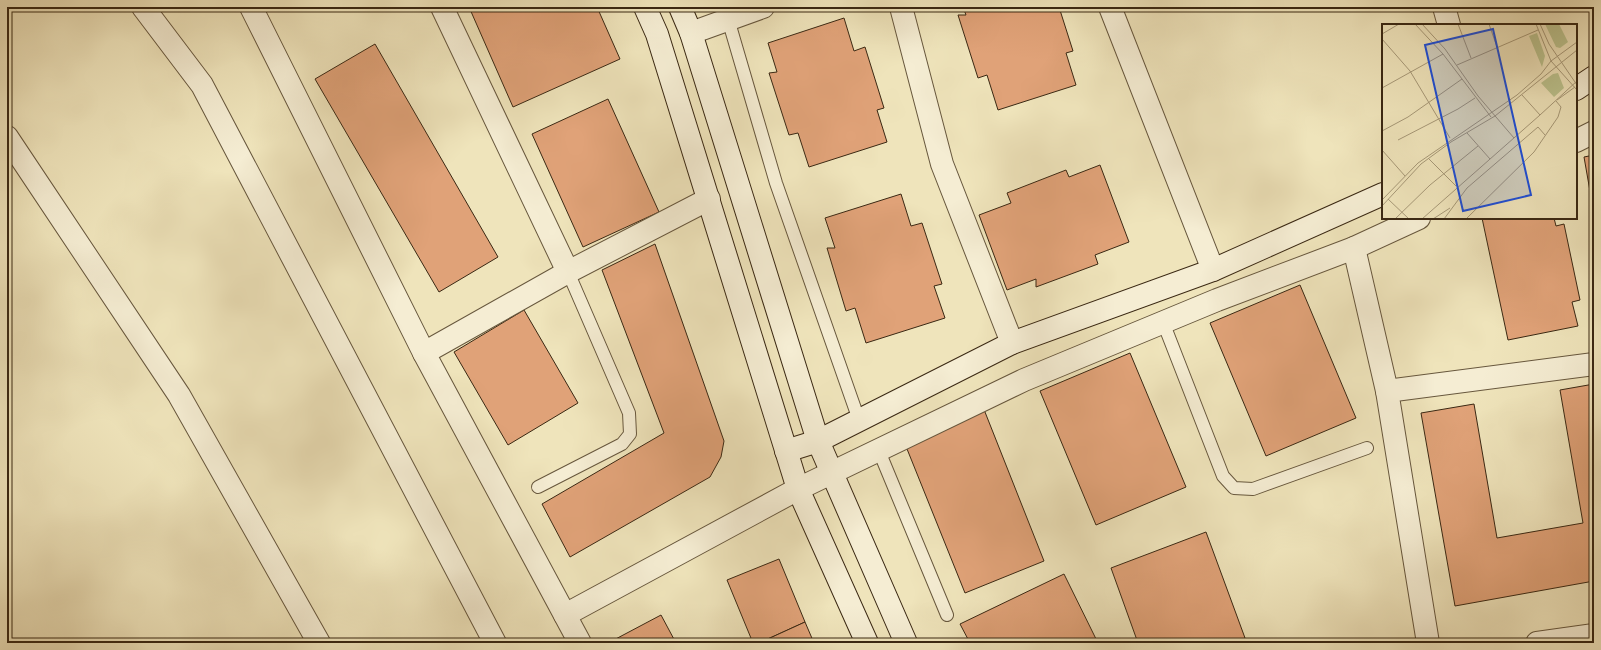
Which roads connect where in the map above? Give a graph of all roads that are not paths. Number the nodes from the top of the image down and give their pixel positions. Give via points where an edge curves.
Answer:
1 (143, 7) edge
2 (251, 7) edge
3 (442, 7) edge
4 (645, 7) edge
5 (680, 7) edge
6 (762, 7) edge
7 (901, 7) edge
8 (1110, 7) edge
9 (1444, 7) edge
10 (728, 20) junction
11 (1449, 24) edge
12 (691, 33) junction
13 (1594, 77) edge
14 (1577, 88) edge
15 (1594, 132) edge
16 (7, 137) edge
17 (1577, 140) edge
18 (1382, 194) edge
19 (708, 199) junction
20 (1416, 219) edge
21 (1354, 248) junction
22 (1213, 270) junction
23 (568, 272) junction
24 (1164, 322) junction
25 (1012, 344) junction
26 (424, 354) junction
27 (1594, 364) edge
28 (1387, 391) junction
29 (860, 420) junction
30 (818, 441) junction
31 (1367, 448) dead end
32 (786, 451) junction
33 (879, 451) junction
34 (832, 474) junction
35 (538, 487) dead end
36 (798, 489) junction
37 (565, 615) junction
38 (947, 615) dead end
39 (1594, 635) edge
40 (319, 643) edge
41 (495, 643) edge
42 (580, 643) edge
43 (867, 643) edge
44 (906, 643) edge
45 (1428, 643) edge
46 (1537, 643) edge

1 - 41 street via 202,85
2 - 26 street
3 - 23 street
4 - 19 street via 657,34
5 - 12 street
6 - 10 street
7 - 25 street via 942,164
8 - 22 street
9 - 11 street
10 - 12 street
10 - 29 lane via 776,183
12 - 30 street
13 - 14 street
15 - 17 street
16 - 40 street via 179,395
18 - 22 street
19 - 23 street
19 - 32 street
20 - 21 street
21 - 24 street
21 - 28 street
22 - 25 street
23 - 26 street
23 - 35 lane via 629,413 630,434 622,444
24 - 31 lane via 1223,476 1234,488 1253,489
24 - 33 street via 1024,380
25 - 29 street
26 - 37 street
27 - 28 street
28 - 45 street
29 - 30 street
30 - 32 street
30 - 34 street
32 - 36 street
33 - 34 street
33 - 38 lane
34 - 36 street
34 - 44 street
36 - 37 street
36 - 43 street
37 - 42 street
39 - 46 street

